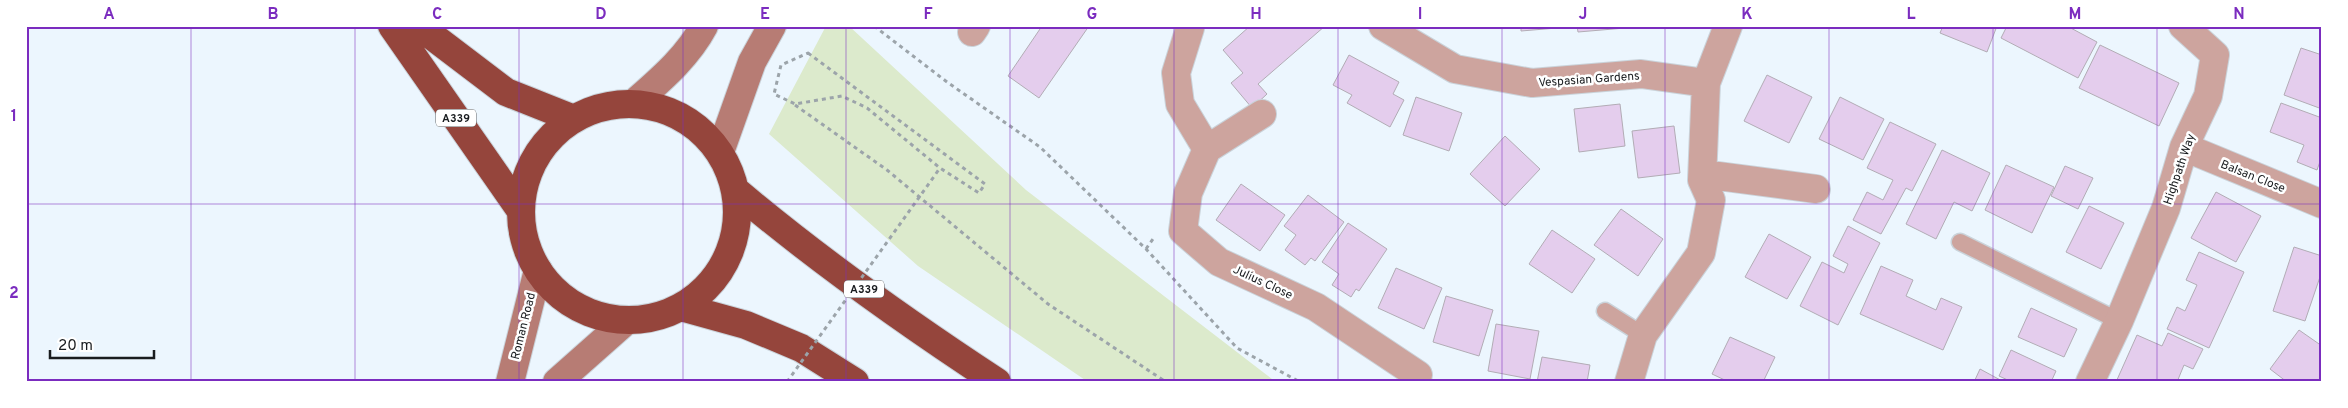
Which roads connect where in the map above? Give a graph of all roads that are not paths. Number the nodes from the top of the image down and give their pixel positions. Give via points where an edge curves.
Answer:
1 (392, 26) edge
2 (419, 26) edge
3 (704, 26) edge
4 (772, 26) edge
5 (1383, 26) edge
6 (1728, 26) edge
7 (2183, 26) edge
8 (1191, 27) edge
9 (1706, 83) junction
10 (633, 104) junction
11 (1262, 114) dead end
12 (574, 119) junction
13 (2184, 147) junction
14 (1207, 149) junction
15 (720, 152) junction
16 (1702, 180) junction
17 (1816, 189) dead end
18 (736, 190) junction
19 (2322, 204) edge
20 (521, 211) junction
21 (1960, 242) dead end
22 (538, 270) junction
23 (681, 307) junction
24 (1605, 311) dead end
25 (627, 320) junction
26 (2119, 321) junction
27 (1643, 335) junction
28 (1418, 375) dead end
29 (510, 382) edge
30 (557, 382) edge
31 (855, 382) edge
32 (998, 382) edge
33 (1629, 382) edge
34 (2090, 382) edge

1 - 20 highway, A339
2 - 12 highway via 506,92
3 - 10 street via 688,51
4 - 15 street via 752,62
5 - 9 street, Vespasian Gardens via 1455,68 1532,83 1642,74
6 - 9 street
7 - 13 street, Highpath Way via 2215,55 2208,96
8 - 14 street via 1176,73 1180,104
9 - 16 street
10 - 12 highway via 602,107
10 - 15 highway via 666,110 696,127
11 - 14 street
12 - 20 highway via 552,136 535,158 525,184
13 - 19 street, Balsan Close
13 - 26 street, Highpath Way via 2166,208
14 - 28 street, Julius Close via 1188,193 1183,231 1219,262 1316,307
15 - 18 highway
16 - 17 street via 1718,176
16 - 27 street via 1711,200 1701,253
18 - 23 highway via 737,224 728,257 709,286
18 - 32 highway, A339 via 844,276
20 - 22 highway via 524,238
21 - 26 lane
22 - 25 highway via 555,291 576,306 601,316
22 - 29 street, Roman Road
23 - 25 highway via 655,316
23 - 31 highway via 746,325 801,348
24 - 27 lane
25 - 30 street
26 - 34 street, Highpath Way
27 - 33 street

